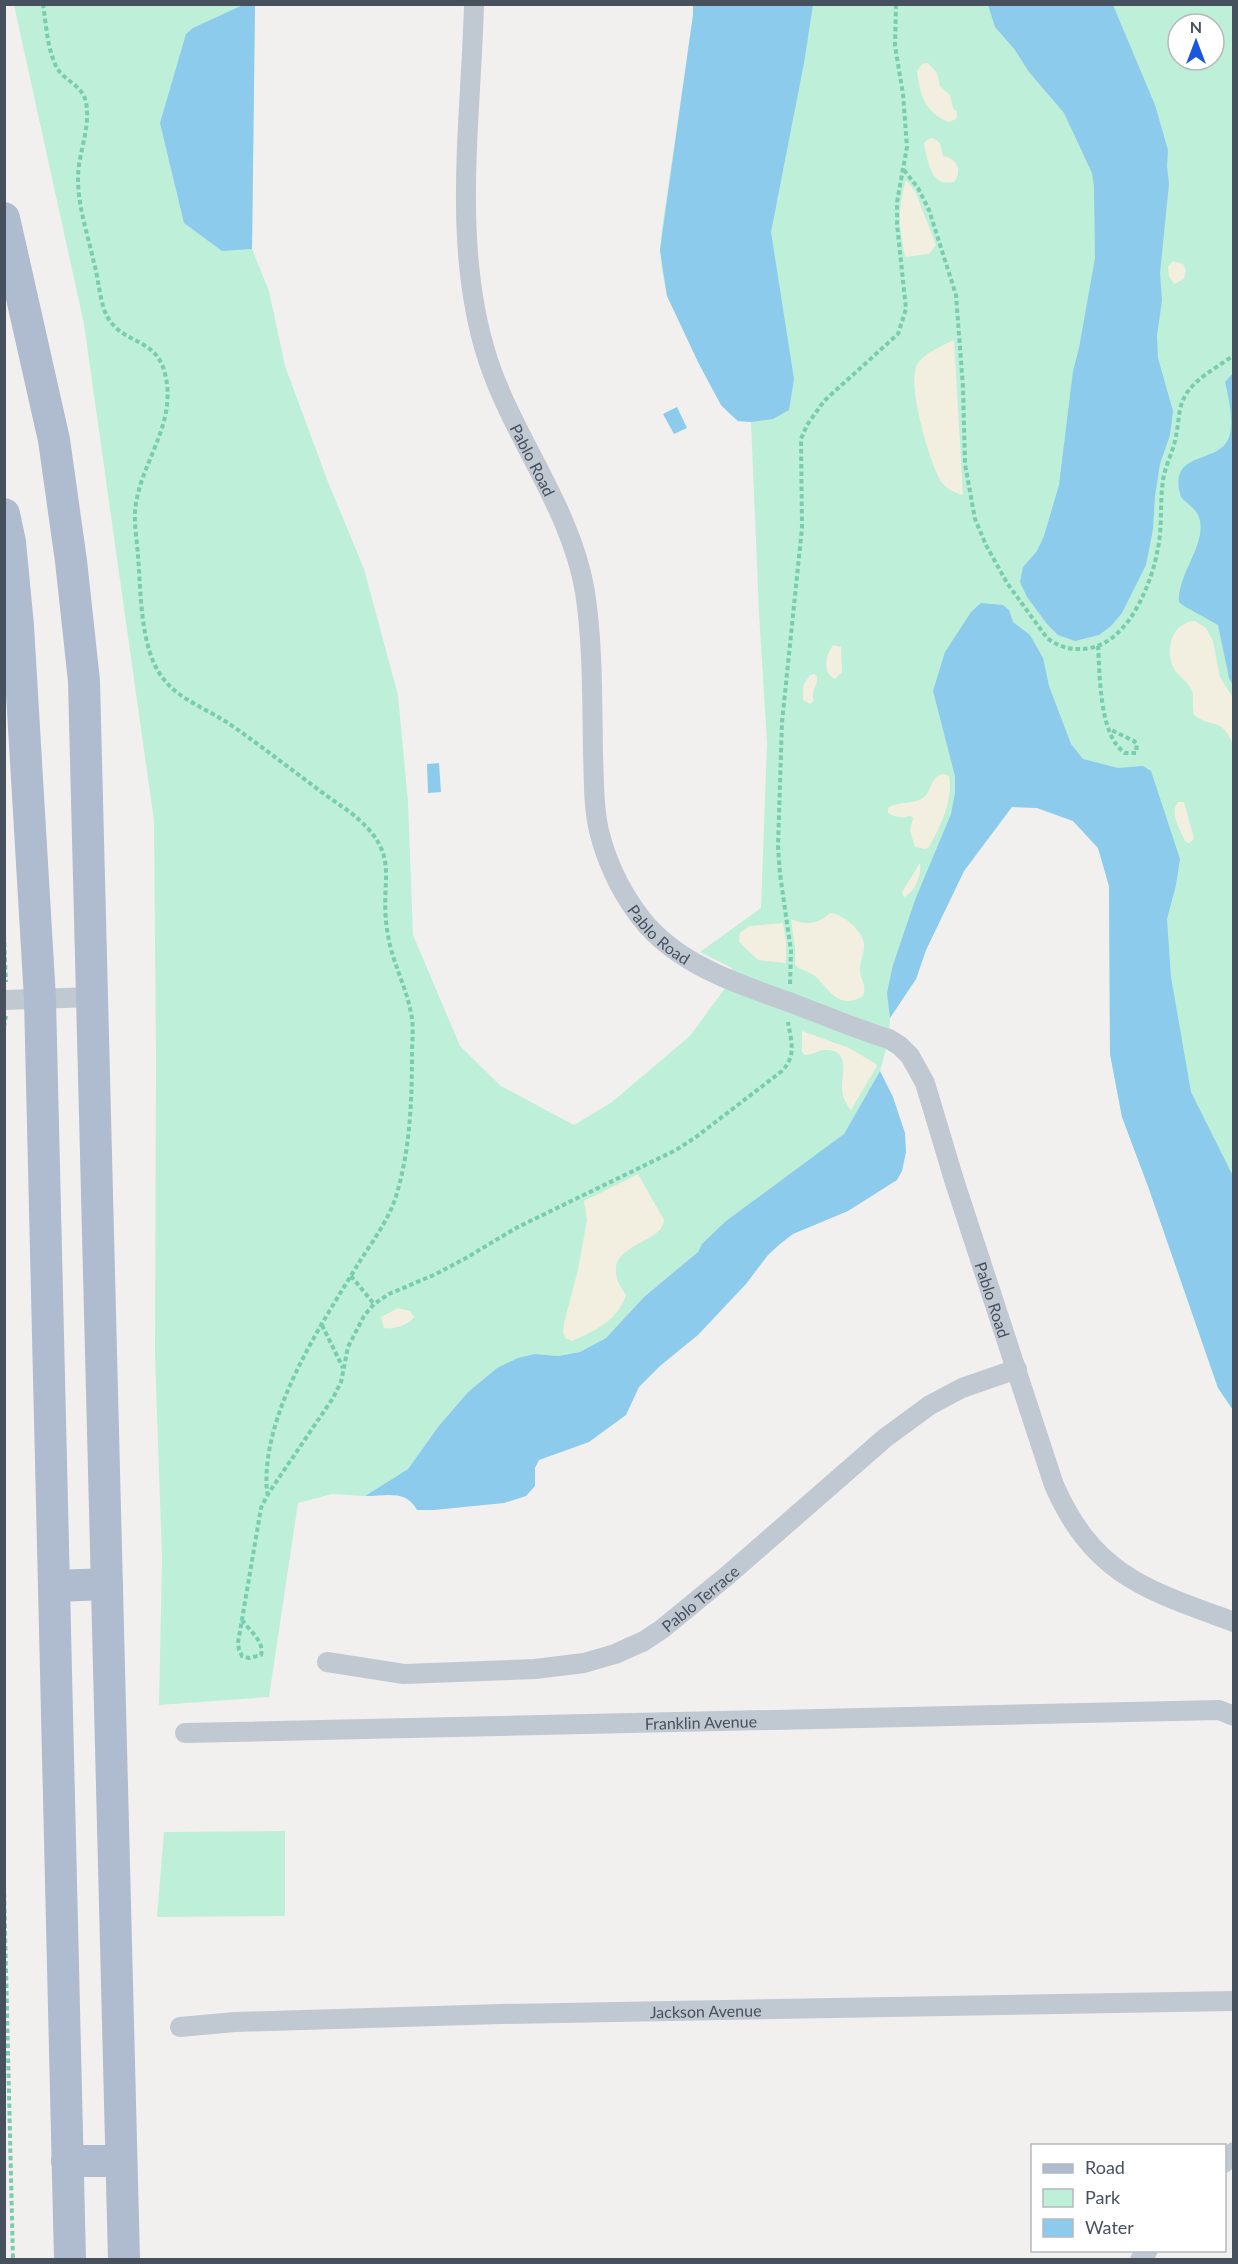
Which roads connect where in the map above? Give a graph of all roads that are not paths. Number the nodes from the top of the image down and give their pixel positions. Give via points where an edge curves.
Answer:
1 (474, 4) edge
2 (4, 218) edge
3 (4, 514) edge
4 (93, 997) junction
5 (39, 999) junction
6 (4, 1000) edge
7 (1017, 1369) junction
8 (107, 1584) junction
9 (54, 1586) junction
10 (1233, 1622) edge
11 (327, 1662) dead end
12 (1226, 1713) edge
13 (184, 1733) dead end
14 (1233, 2001) edge
15 (180, 2027) dead end
16 (67, 2161) junction
17 (122, 2161) junction
18 (70, 2259) edge
19 (124, 2259) edge

1 - 7 street, Pablo Road via 466,215 476,312 491,368 518,431 560,511 584,588 590,632 595,803 598,829 615,878 649,928 695,964 889,1039 910,1056 926,1083
2 - 4 main road via 54,440 75,593 84,681
3 - 5 main road via 18,626
4 - 5 street
4 - 8 main road
5 - 6 street
5 - 9 main road
7 - 10 street, Pablo Road via 1054,1485 1079,1533 1120,1574
7 - 11 street, Pablo Terrace via 962,1388 930,1405 885,1438 662,1629 615,1654 584,1663 535,1669 404,1674
8 - 9 main road
8 - 17 main road
9 - 16 main road
12 - 13 street, Franklin Avenue
14 - 15 street, Jackson Avenue via 501,2014
16 - 17 main road
16 - 18 main road
17 - 19 main road

